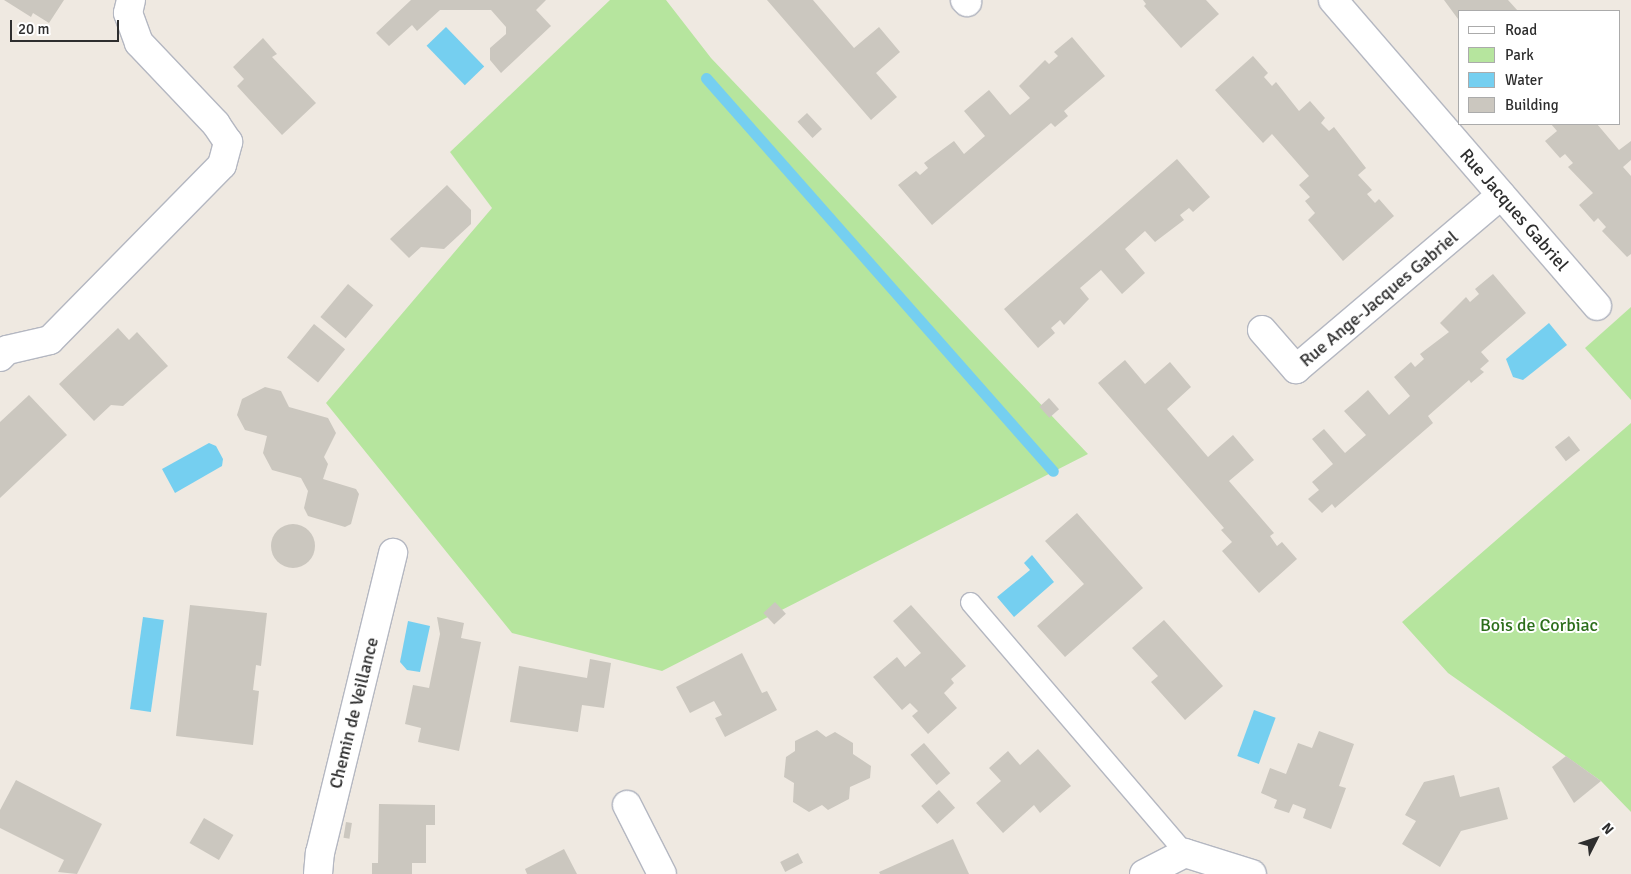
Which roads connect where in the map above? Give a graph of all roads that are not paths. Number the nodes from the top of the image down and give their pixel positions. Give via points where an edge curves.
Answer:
1 (130, 0) edge
2 (1333, 0) edge
3 (1501, 195) junction
4 (1597, 306) dead end
5 (1262, 330) dead end
6 (0, 357) edge
7 (393, 553) dead end
8 (970, 602) dead end
9 (627, 805) dead end
10 (1185, 854) junction
11 (318, 874) edge
12 (662, 874) edge
13 (1144, 874) edge
14 (1252, 874) edge

1 - 6 street via 128,13 139,44 216,124 228,142 222,165 50,340 7,350
2 - 3 street, Rue Jacques Gabriel
3 - 4 street, Rue Jacques Gabriel
3 - 5 street, Rue Ange-Jacques Gabriel via 1296,369
7 - 11 street, Chemin de Veillance via 320,853
8 - 10 lane
9 - 12 street
10 - 13 street
10 - 14 street

